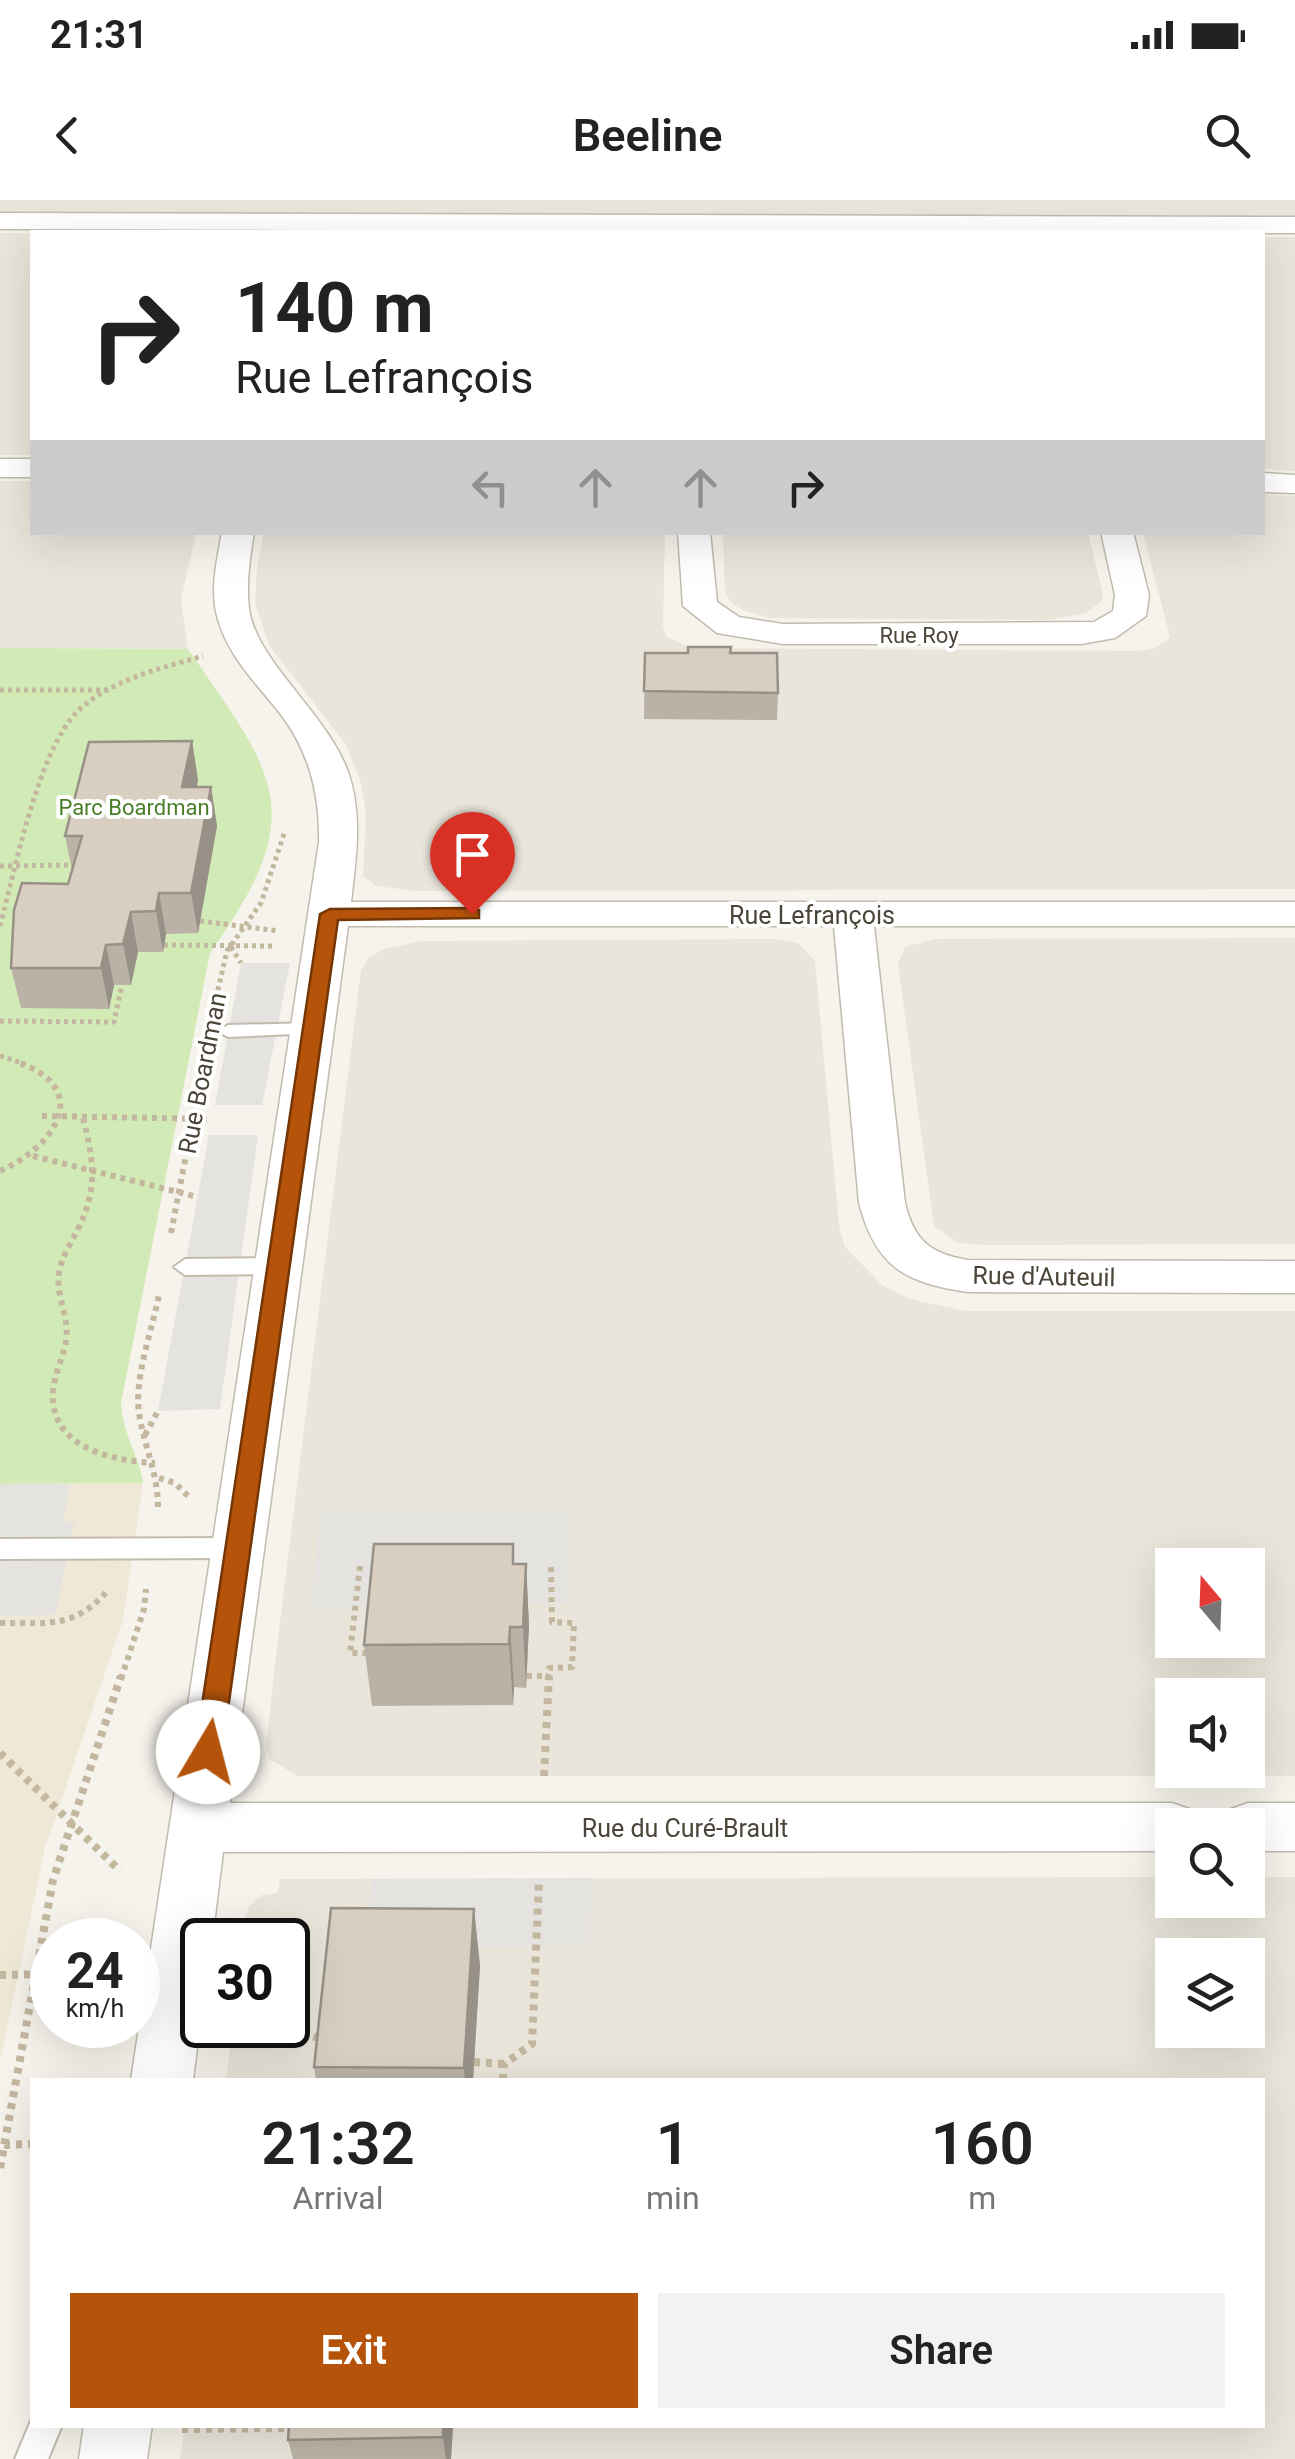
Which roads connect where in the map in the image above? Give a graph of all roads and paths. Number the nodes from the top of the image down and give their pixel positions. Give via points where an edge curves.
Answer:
1 (0, 221) edge
2 (1295, 225) edge
3 (0, 468) edge
4 (30, 468) edge
5 (1265, 482) edge
6 (1295, 484) edge
7 (237, 535) edge
8 (694, 535) edge
9 (1118, 535) edge
10 (209, 654) dead end
11 (0, 690) edge
12 (110, 690) junction
13 (285, 814) dead end
14 (77, 865) edge
15 (0, 866) edge
16 (18, 866) junction
17 (1295, 914) edge
18 (853, 915) junction
19 (200, 921) dead end
20 (310, 924) junction
21 (0, 926) edge
22 (244, 926) junction
23 (164, 945) dead end
24 (230, 946) junction
25 (276, 946) dead end
26 (241, 963) dead end
27 (122, 985) edge
28 (215, 1004) dead end
29 (0, 1021) edge
30 (312, 1029) junction
31 (228, 1031) dead end
32 (208, 1043) dead end
33 (0, 1056) edge
34 (42, 1116) dead end
35 (61, 1118) junction
36 (83, 1118) junction
37 (194, 1119) junction
38 (212, 1119) dead end
39 (31, 1156) junction
40 (0, 1171) edge
41 (96, 1172) junction
42 (180, 1192) junction
43 (198, 1197) dead end
44 (168, 1251) dead end
45 (278, 1266) junction
46 (185, 1267) dead end
47 (1295, 1277) edge
48 (160, 1290) dead end
49 (158, 1412) dead end
50 (145, 1434) junction
51 (155, 1463) junction
52 (158, 1478) junction
53 (195, 1507) dead end
54 (157, 1520) dead end
55 (0, 1548) edge
56 (236, 1548) junction
57 (360, 1566) dead end
58 (551, 1566) dead end
59 (148, 1578) dead end
60 (111, 1586) dead end
61 (0, 1623) edge
62 (378, 1654) edge
63 (527, 1676) edge
64 (548, 1676) junction
65 (0, 1753) edge
66 (544, 1779) dead end
67 (70, 1824) junction
68 (1155, 1827) edge
69 (1265, 1827) edge
70 (1295, 1827) edge
71 (197, 1828) junction
72 (120, 1871) dead end
73 (540, 1878) dead end
74 (46, 1918) edge
75 (0, 1975) edge
76 (30, 1975) edge
77 (30, 2005) edge
78 (310, 2035) edge
79 (333, 2042) edge
80 (474, 2062) dead end
81 (504, 2064) junction
82 (162, 2078) edge
83 (503, 2078) edge
84 (30, 2144) edge
85 (2, 2145) edge
86 (0, 2168) edge
87 (45, 2428) edge
88 (145, 2428) edge
89 (31, 2459) edge
90 (113, 2459) edge

1 - 2 street
3 - 4 street
5 - 6 street
7 - 20 street via 228,582 240,639 312,734 336,798 337,856
8 - 9 street, Rue Roy via 697,596 712,617 753,632 811,635 1103,631 1120,624 1133,606
10 - 12 path
11 - 12 path
12 - 16 path via 63,727
13 - 22 path, Rue Boardman via 280,855
14 - 16 path
15 - 16 path
16 - 21 path
17 - 18 street, Rue Lefrançois
18 - 20 street, Rue Lefrançois
18 - 47 street, Rue d'Auteuil via 882,1204 900,1250 941,1273 968,1276
19 - 22 path
20 - 22 path
20 - 30 street
22 - 24 path, Rue Boardman
23 - 24 path
24 - 25 path
24 - 26 path
24 - 28 path, Rue Boardman
27 - 29 path via 114,1022
30 - 31 lane
30 - 45 street
32 - 37 path, Rue Boardman
33 - 35 path via 48,1077 59,1092
34 - 35 path
35 - 36 path
35 - 39 path
36 - 37 path
36 - 41 path
37 - 38 path
37 - 42 path, Rue Boardman
39 - 40 path
39 - 41 path
41 - 42 path
41 - 51 path via 86,1214 59,1268 66,1335 52,1400 64,1429 98,1455
42 - 43 path
42 - 44 path, Rue Boardman
45 - 46 lane
45 - 56 street
48 - 50 path via 140,1387
49 - 50 path
50 - 51 path
51 - 52 path
52 - 53 path via 185,1491
52 - 54 path
55 - 56 lane
56 - 71 street
57 - 62 path via 350,1653
58 - 64 path via 552,1622 574,1623 572,1668 549,1668
59 - 67 path via 144,1609
60 - 61 path via 90,1614 73,1621
63 - 64 path
64 - 66 path
65 - 67 path
67 - 72 path
67 - 74 path
68 - 71 street, Rue du Curé-Brault
69 - 70 street
71 - 82 street
73 - 81 path via 532,2044
75 - 76 path
77 - 85 path
78 - 79 path
80 - 81 path
81 - 83 path
84 - 85 path
85 - 86 path
87 - 89 lane
88 - 90 street

